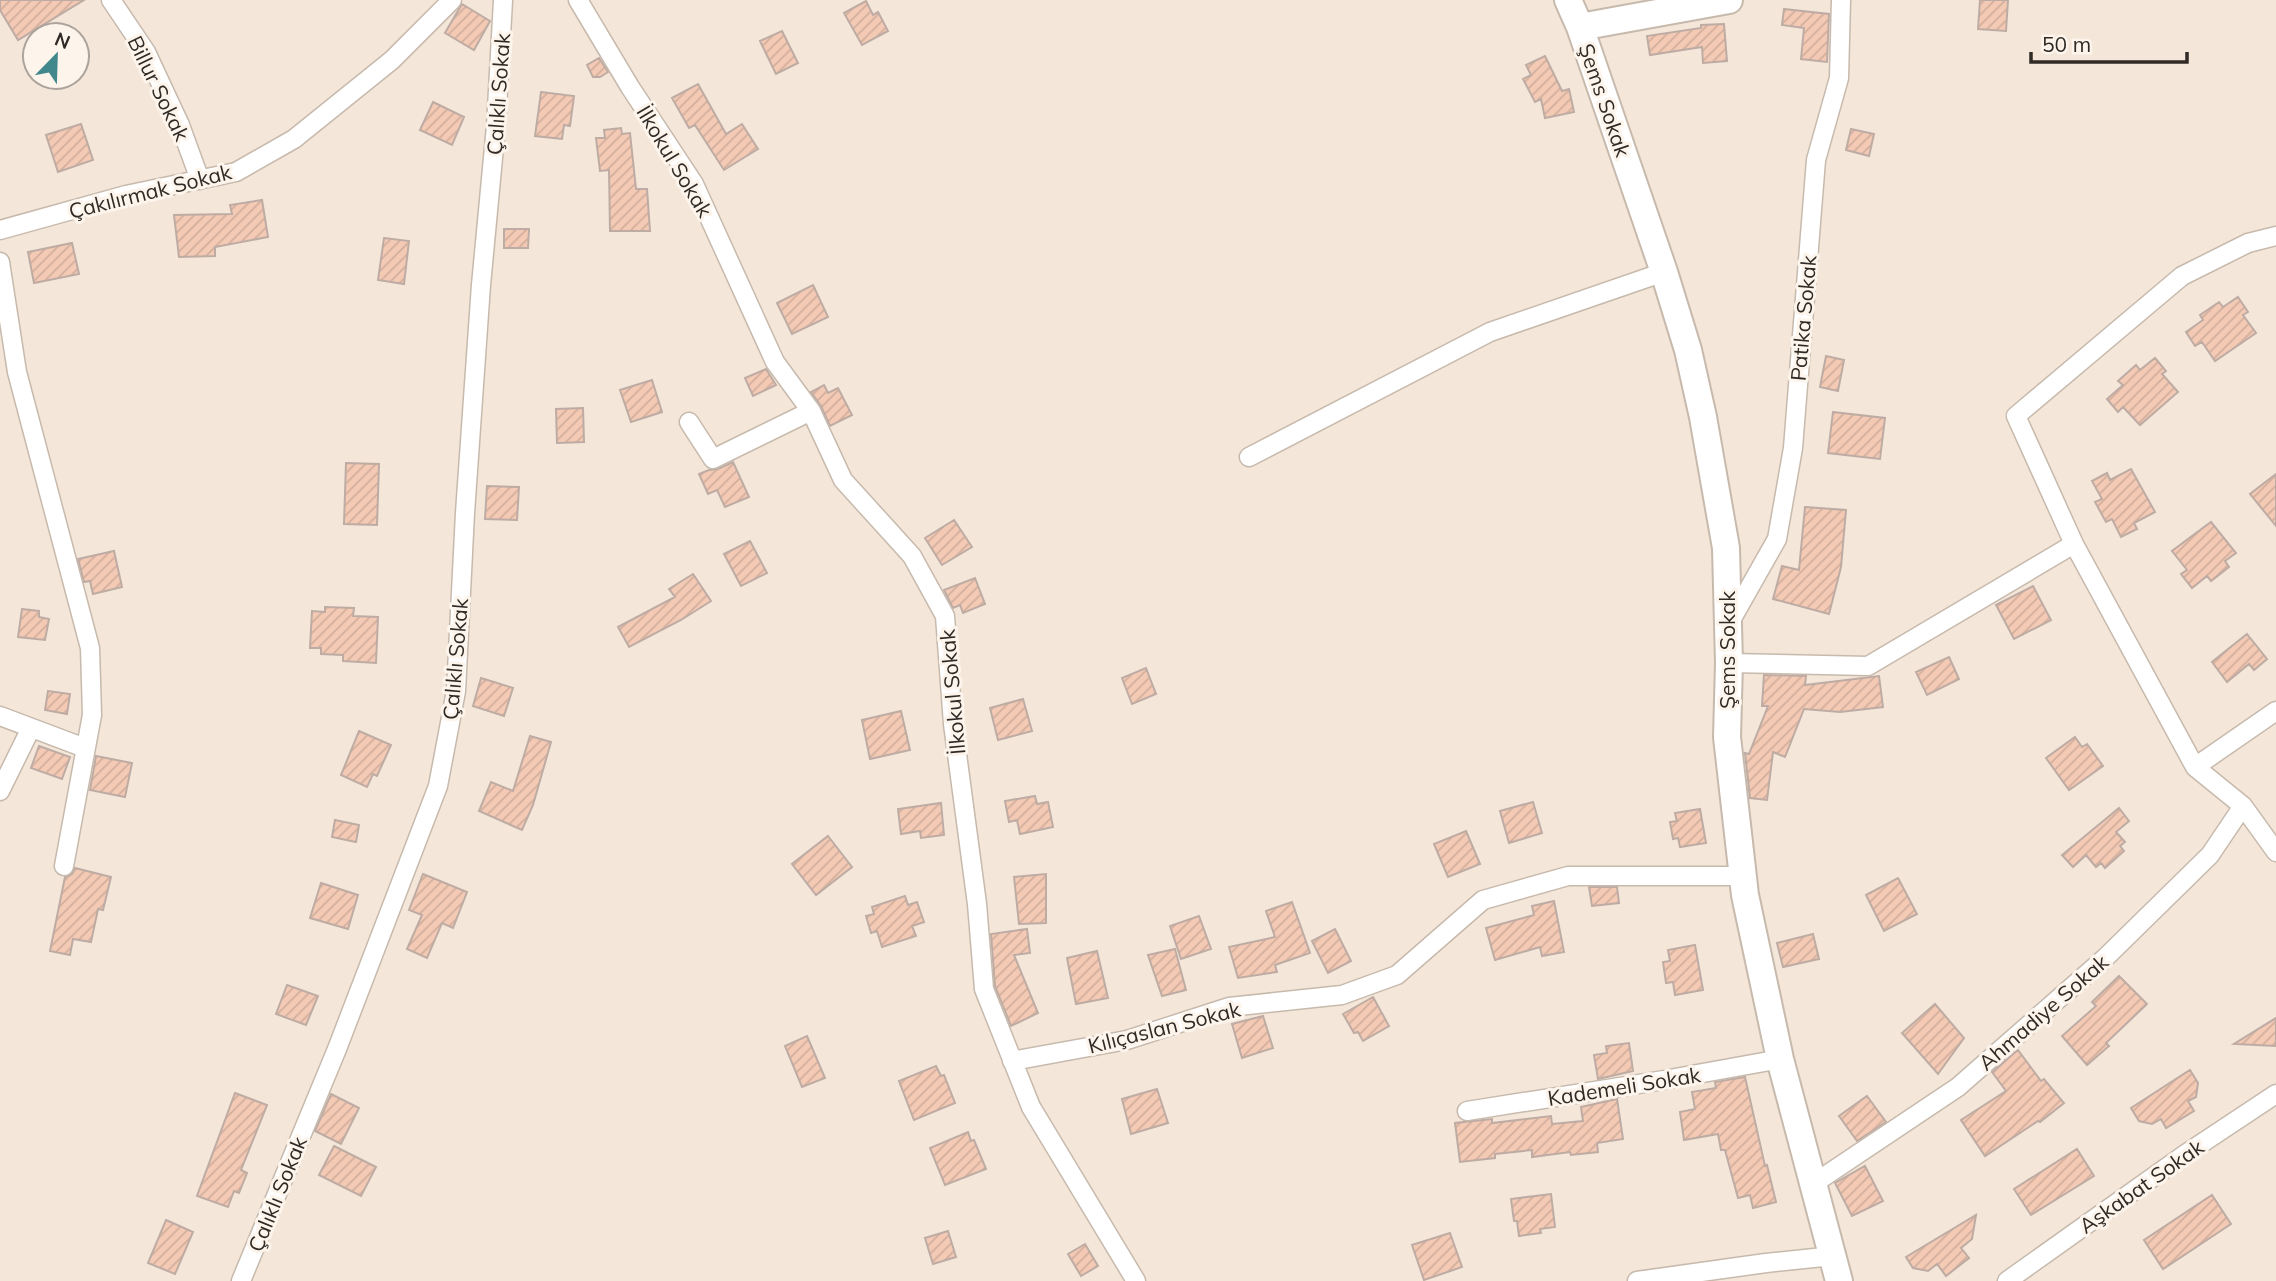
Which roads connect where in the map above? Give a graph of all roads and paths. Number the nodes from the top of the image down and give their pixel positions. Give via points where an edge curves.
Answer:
1 (111, 0) edge
2 (452, 0) edge
3 (503, 0) edge
4 (578, 0) edge
5 (1568, 0) edge
6 (1729, 0) edge
7 (1841, 0) edge
8 (1580, 27) junction
9 (200, 180) junction
10 (0, 230) edge
11 (2276, 236) edge
12 (0, 261) edge
13 (1664, 271) junction
14 (811, 411) junction
15 (689, 422) dead end
16 (1249, 457) dead end
17 (2074, 544) junction
18 (1729, 625) junction
19 (1730, 663) junction
20 (2276, 711) edge
21 (0, 716) edge
22 (31, 728) junction
23 (85, 748) junction
24 (2194, 767) junction
25 (0, 791) edge
26 (2243, 806) junction
27 (2276, 852) edge
28 (64, 866) dead end
29 (1743, 876) junction
30 (1780, 1059) junction
31 (1012, 1061) junction
32 (2276, 1094) edge
33 (1467, 1111) dead end
34 (1813, 1184) junction
35 (1836, 1269) edge
36 (241, 1281) edge
37 (1136, 1281) edge
38 (1637, 1281) edge
39 (2007, 1281) edge

1 - 9 street, Billur Sokak via 146,52
2 - 9 street, Çakılırmak Sokak via 392,60 294,139 236,173
3 - 36 street, Çalıklı Sokak via 456,691 438,786
4 - 14 street, İlkokul Sokak via 694,184 775,362
5 - 8 street, Şems Sokak
6 - 8 street
7 - 18 street, Patika Sokak via 1839,78 1816,160 1793,448 1777,539
8 - 13 street, Şems Sokak
9 - 10 street, Çakılırmak Sokak
11 - 17 street via 2248,243 2182,276 2015,416
12 - 23 street via 17,372 90,648 92,715
13 - 16 street via 1490,331
13 - 18 street, Şems Sokak via 1706,430 1726,548
14 - 15 street via 713,459
14 - 31 street, İlkokul Sokak via 843,480 912,556 945,616 984,989
17 - 19 street via 1868,666
17 - 24 street
18 - 19 street, Şems Sokak
19 - 29 street, Şems Sokak via 1727,737
20 - 24 street
21 - 22 street
22 - 23 street
22 - 25 street
23 - 28 street
24 - 26 street
26 - 27 street
26 - 34 street, Ahmadiye Sokak via 2210,855 2105,958 1958,1087
29 - 30 street, Şems Sokak
29 - 31 street, Kılıçaslan Sokak via 1568,876 1483,900 1397,975 1342,995 1229,1007 1127,1040
30 - 33 street, Kademeli Sokak
30 - 34 street, Şems Sokak
31 - 37 street, İlkokul Sokak via 1031,1107
32 - 39 street, Aşkabat Sokak
34 - 35 street, Şems Sokak
35 - 38 street via 1766,1263

